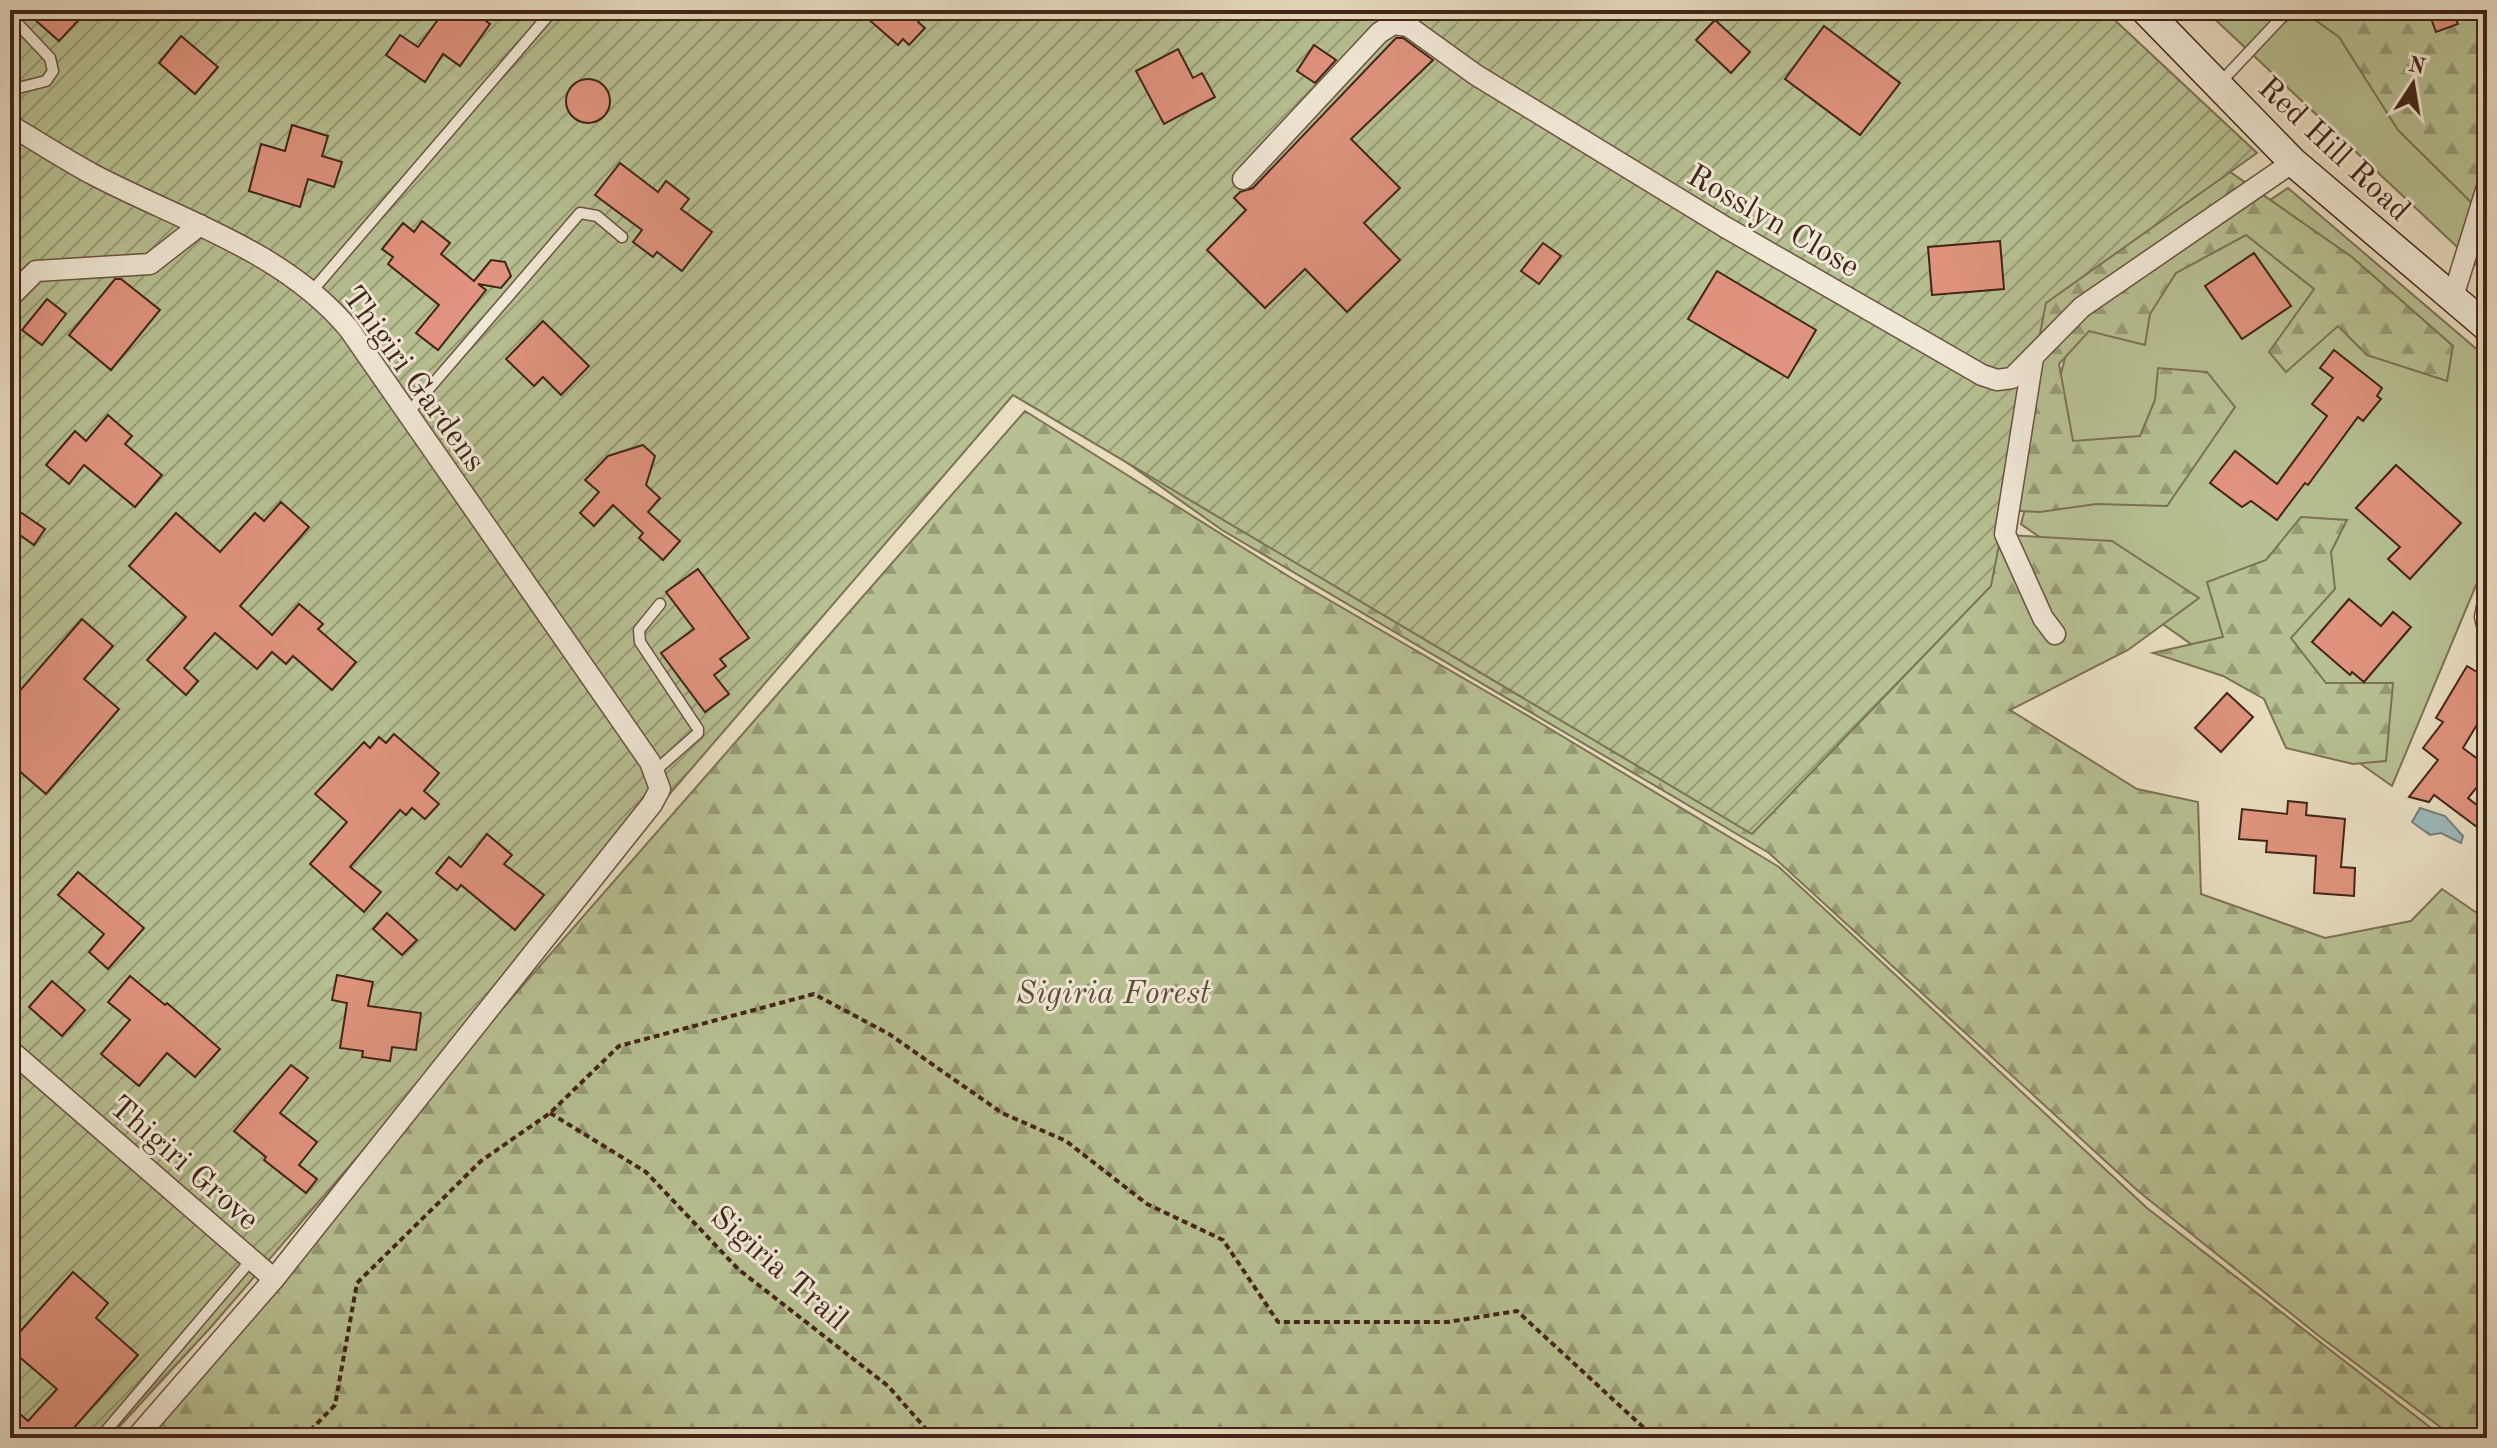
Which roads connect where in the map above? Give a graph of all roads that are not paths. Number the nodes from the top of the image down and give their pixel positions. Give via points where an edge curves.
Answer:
1 (553, 10) edge
2 (2145, 10) edge
3 (2293, 10) edge
4 (16, 22) dead end
5 (2217, 86) junction
6 (10, 90) edge
7 (10, 125) edge
8 (2293, 162) junction
9 (1243, 179) dead end
10 (2487, 187) edge
11 (200, 225) junction
12 (622, 237) dead end
13 (312, 291) junction
14 (10, 297) edge
15 (2452, 300) junction
16 (2487, 327) edge
17 (2033, 358) junction
18 (408, 413) junction
19 (2487, 580) edge
20 (660, 604) dead end
21 (2055, 634) dead end
22 (2487, 647) edge
23 (657, 780) junction
24 (10, 1050) edge
25 (252, 1259) junction
26 (274, 1279) junction
27 (100, 1438) edge
28 (136, 1438) edge

1 - 13 lane
2 - 5 main road, Red Hill Road
3 - 5 lane
4 - 6 lane via 50,58 53,71 46,81
5 - 8 main road, Red Hill Road
7 - 11 street, Thigiri Gardens via 94,175
8 - 15 main road, Red Hill Road
8 - 17 street, Rosslyn Close via 2082,307
9 - 17 street, Rosslyn Close via 1379,33 1393,24 1408,26 1476,75 1712,219 1982,375 2012,378
10 - 15 street
11 - 13 street, Thigiri Gardens
11 - 14 street via 150,264 36,271
12 - 18 lane via 597,216 580,213
13 - 18 street, Thigiri Gardens via 349,329
15 - 16 main road, Red Hill Road
17 - 21 street via 2005,534
18 - 23 street, Thigiri Gardens
19 - 22 lane via 2480,617
20 - 23 lane via 639,630 640,642 698,729
23 - 26 street via 642,817
24 - 25 street, Thigiri Grove
25 - 26 street
25 - 27 lane, Thigiri Grove
26 - 28 street

